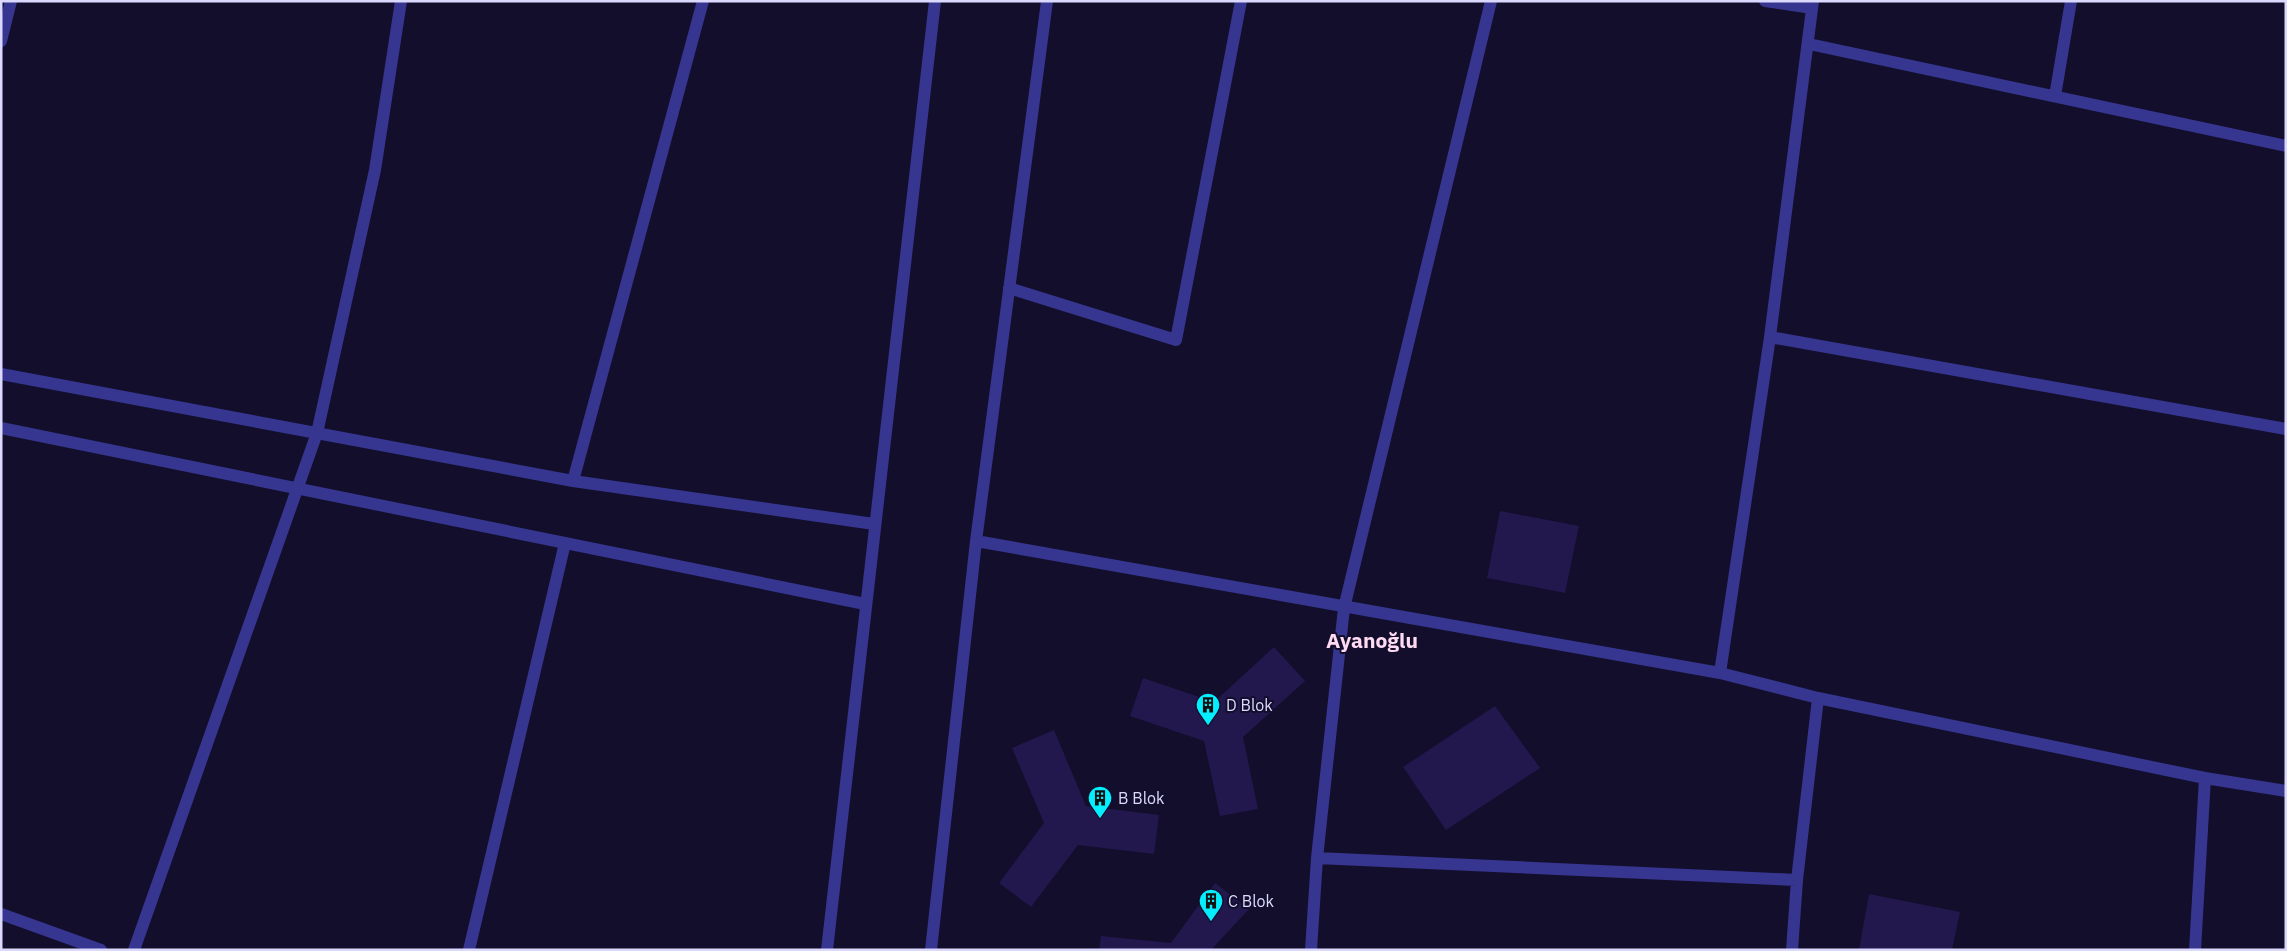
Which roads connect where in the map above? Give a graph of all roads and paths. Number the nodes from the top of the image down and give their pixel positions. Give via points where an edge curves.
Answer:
1 (11, 1) edge
2 (401, 1) edge
3 (703, 1) edge
4 (935, 1) edge
5 (1047, 1) edge
6 (1241, 1) edge
7 (1491, 1) edge
8 (1765, 1) edge
9 (2071, 1) edge
10 (1813, 5) edge
11 (1, 41) edge
12 (1809, 44) junction
13 (2055, 96) junction
14 (2286, 146) edge
15 (1010, 288) junction
16 (1770, 337) junction
17 (1, 374) edge
18 (1, 428) edge
19 (2286, 429) edge
20 (317, 433) junction
21 (573, 481) junction
22 (297, 488) junction
23 (874, 524) junction
24 (976, 542) junction
25 (565, 543) junction
26 (865, 604) junction
27 (1344, 608) junction
28 (1720, 674) junction
29 (1818, 698) junction
30 (2205, 778) junction
31 (2286, 791) edge
32 (1317, 858) junction
33 (1797, 880) junction
34 (1, 914) edge
35 (101, 950) edge
36 (134, 950) edge
37 (469, 950) edge
38 (827, 950) edge
39 (932, 950) edge
40 (1311, 950) edge
41 (1792, 950) edge
42 (2195, 950) edge

1 - 11 street
2 - 20 street via 375,170
3 - 21 street
4 - 23 street
5 - 15 street
6 - 15 street via 1176,340
7 - 27 street
8 - 10 street
9 - 13 street
10 - 12 street
12 - 13 street
12 - 16 street
13 - 14 street
15 - 24 street
16 - 19 street
16 - 28 street
17 - 20 street
18 - 22 street
20 - 21 street
20 - 22 street
21 - 23 street
22 - 25 street
22 - 36 street
23 - 26 street
24 - 27 street
24 - 39 street
25 - 26 street
25 - 37 street
26 - 38 street
27 - 28 street
27 - 32 street
28 - 29 street
29 - 30 street
29 - 33 street
30 - 31 street
30 - 42 street
32 - 33 street
32 - 40 street
33 - 41 street
34 - 35 street

